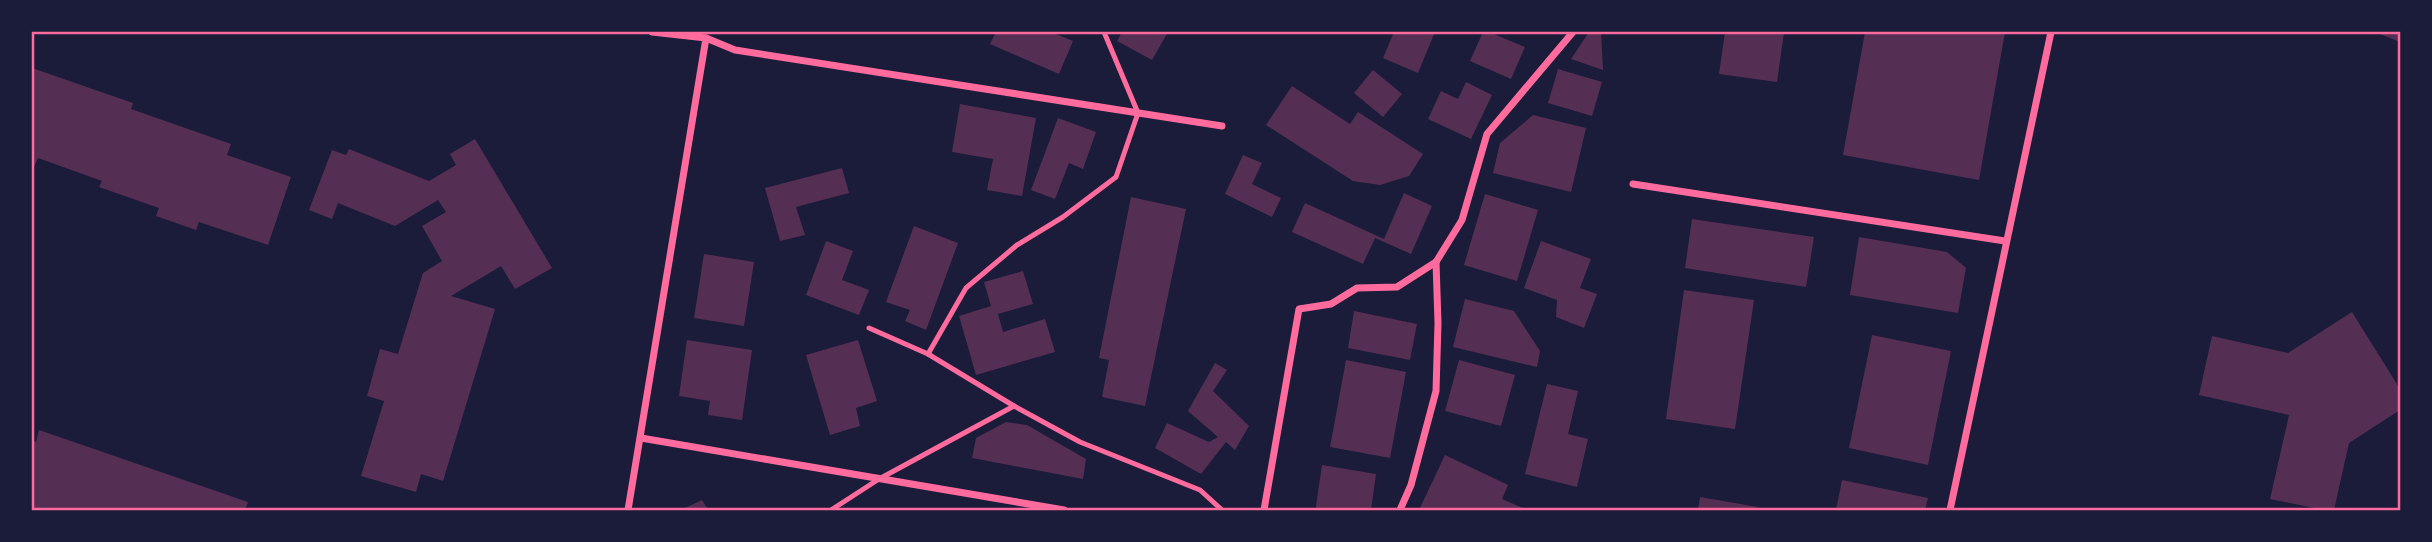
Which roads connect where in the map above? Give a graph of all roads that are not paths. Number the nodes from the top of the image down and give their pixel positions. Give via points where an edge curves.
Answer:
1 (652, 32) edge
2 (1104, 32) edge
3 (1573, 32) edge
4 (2050, 32) edge
5 (706, 38) junction
6 (1138, 113) junction
7 (1222, 126) dead end
8 (1633, 184) dead end
9 (2005, 241) junction
10 (1436, 262) junction
11 (870, 328) dead end
12 (928, 354) junction
13 (1014, 406) junction
14 (641, 438) junction
15 (880, 479) junction
16 (628, 510) edge
17 (831, 510) edge
18 (1064, 510) edge
19 (1222, 510) edge
20 (1264, 510) edge
21 (1400, 510) edge
22 (1950, 510) edge

1 - 5 street
2 - 6 lane
3 - 10 street via 1487,134 1462,220
4 - 9 street
5 - 6 street via 735,50
5 - 14 street
6 - 7 street
6 - 12 lane via 1116,177 966,288
8 - 9 street
9 - 22 street
10 - 20 street via 1398,287 1357,288 1331,304 1299,309
10 - 21 street via 1436,391
11 - 12 lane
12 - 13 lane
13 - 15 lane
13 - 19 lane via 1080,442 1200,489
14 - 15 street
14 - 16 street
15 - 17 lane
15 - 18 street

